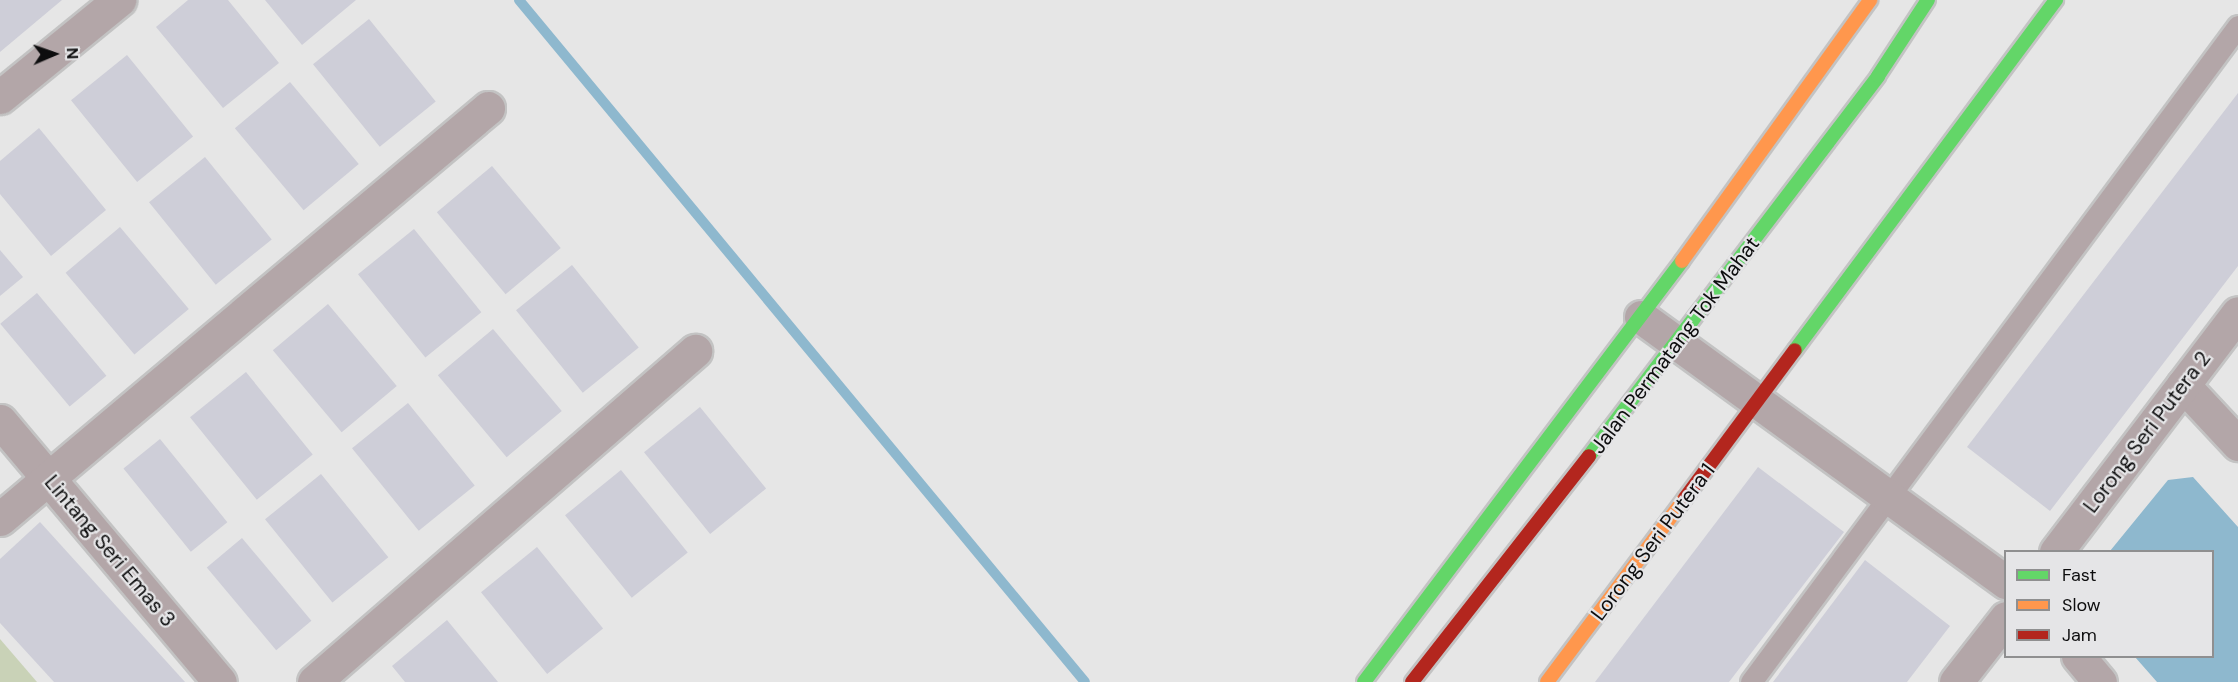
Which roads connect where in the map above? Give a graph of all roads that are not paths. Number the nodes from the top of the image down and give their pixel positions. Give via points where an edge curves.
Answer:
1 (119, 0) edge
2 (1870, 0) edge
3 (1928, 0) edge
4 (2056, 0) edge
5 (2238, 26) edge
6 (0, 97) edge
7 (488, 108) dead end
8 (2238, 313) edge
9 (1641, 317) junction
10 (1677, 344) junction
11 (695, 351) dead end
12 (2183, 385) junction
13 (1758, 403) junction
14 (0, 421) edge
15 (2238, 444) edge
16 (48, 478) junction
17 (1889, 497) junction
18 (0, 519) edge
19 (2058, 550) edge
20 (2004, 581) edge
21 (2004, 621) edge
22 (2079, 658) edge
23 (220, 682) edge
24 (314, 682) edge
25 (1364, 682) edge
26 (1412, 682) edge
27 (1547, 682) edge
28 (1751, 682) edge
29 (1956, 682) edge
30 (2100, 682) edge

1 - 6 street
2 - 9 street, Jalan Permatang Tok Mahat
3 - 10 street, Jalan Permatang Tok Mahat via 1878,76
4 - 13 street, Lorong Seri Putera 1
5 - 17 lane
7 - 16 street
8 - 12 street, Lorong Seri Putera 2
9 - 10 street
9 - 25 street, Jalan Permatang Tok Mahat
10 - 13 street
10 - 26 street, Jalan Permatang Tok Mahat
11 - 24 street
12 - 15 street
12 - 19 street, Lorong Seri Putera 2
13 - 17 street
13 - 27 street, Lorong Seri Putera 1
14 - 16 street, Lintang Seri Emas 3
16 - 18 street
16 - 23 street, Lintang Seri Emas 3
17 - 20 street
17 - 28 lane
21 - 29 street
22 - 30 street

